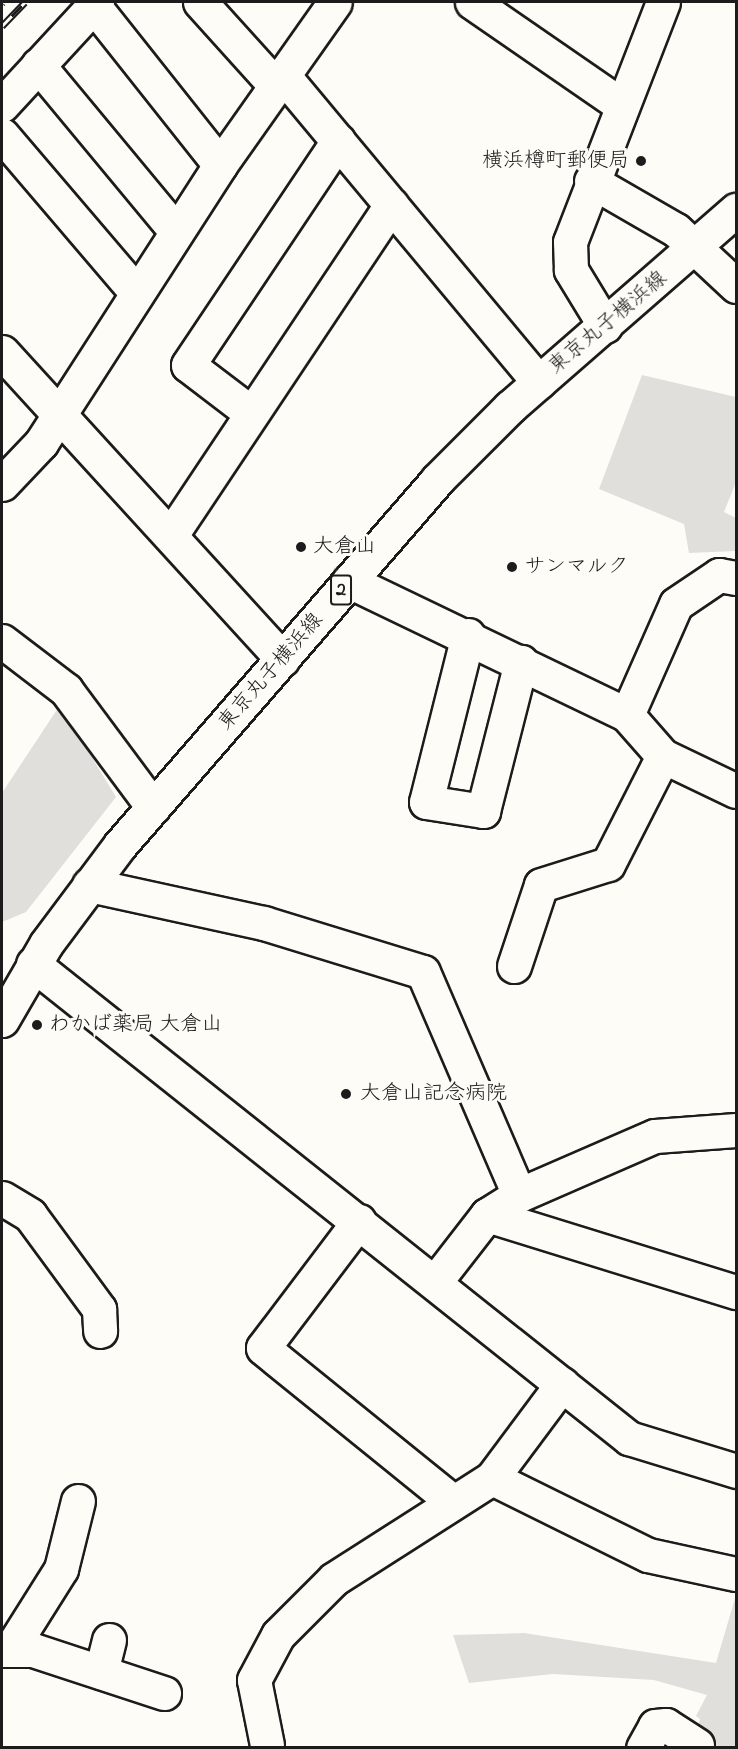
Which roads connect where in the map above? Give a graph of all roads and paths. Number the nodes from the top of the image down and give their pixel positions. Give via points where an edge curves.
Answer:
1 (201, 2) edge
2 (335, 2) edge
3 (472, 2) edge
4 (663, 2) edge
5 (95, 4) edge
6 (38, 65) junction
7 (279, 80) junction
8 (620, 104) junction
9 (2, 105) edge
10 (2, 135) edge
11 (338, 141) junction
12 (220, 165) junction
13 (591, 181) junction
14 (391, 205) junction
15 (736, 210) edge
16 (176, 231) junction
17 (698, 247) junction
18 (736, 286) edge
19 (137, 293) junction
20 (605, 326) junction
21 (2, 352) edge
22 (539, 382) junction
23 (251, 413) junction
24 (59, 415) junction
25 (2, 484) edge
26 (171, 536) junction
27 (736, 578) edge
28 (349, 581) junction
29 (468, 635) junction
30 (2, 643) edge
31 (282, 659) junction
32 (521, 662) junction
33 (627, 715) junction
34 (663, 756) junction
35 (736, 791) edge
36 (153, 807) junction
37 (89, 885) junction
38 (33, 964) junction
39 (514, 966) dead end
40 (2, 1020) edge
41 (736, 1130) edge
42 (519, 1195) junction
43 (2, 1198) edge
44 (487, 1215) junction
45 (359, 1221) junction
46 (435, 1282) junction
47 (736, 1292) edge
48 (105, 1312) dead end
49 (562, 1384) junction
50 (736, 1471) edge
51 (492, 1478) junction
52 (78, 1502) dead end
53 (452, 1502) junction
54 (736, 1574) edge
55 (109, 1640) dead end
56 (6, 1650) edge
57 (101, 1672) junction
58 (164, 1693) dead end
59 (267, 1745) dead end
60 (697, 1745) dead end
61 (643, 1748) edge

1 - 7 street
2 - 7 street
3 - 8 street
4 - 8 street
5 - 6 street
5 - 12 street
6 - 9 street
6 - 16 street
7 - 11 street
7 - 12 street
8 - 13 street
10 - 19 street
11 - 14 street
11 - 23 street via 188,365
12 - 16 street
13 - 17 street
13 - 20 street via 569,255 580,290
14 - 22 street
14 - 23 street
15 - 17 street, 東京丸子横浜線 / 2
16 - 19 street
17 - 18 street
17 - 20 street, 東京丸子横浜線 / 2
19 - 24 street
20 - 22 street, 東京丸子横浜線 / 2
21 - 24 street
22 - 28 street, 東京丸子横浜線 / 2 via 462,454
23 - 26 street
24 - 25 street
24 - 26 street
26 - 31 street
27 - 33 street via 719,575 676,604
28 - 29 street
28 - 31 street, 東京丸子横浜線 / 2
29 - 32 street
29 - 32 street via 426,802 483,811
30 - 36 street via 66,690
31 - 36 street, 東京丸子横浜線 / 2
32 - 33 street
33 - 34 street
34 - 35 street
34 - 39 street via 608,864 541,885
36 - 37 street, 東京丸子横浜線 / 2
37 - 38 street, 東京丸子横浜線 / 2
37 - 42 street via 264,923 423,972
38 - 40 street, 東京丸子横浜線 / 2
38 - 45 street
41 - 42 street via 654,1136
42 - 44 street
43 - 48 street via 30,1215
44 - 46 street
44 - 47 street
45 - 46 street
45 - 53 street via 263,1348
46 - 49 street
49 - 50 street via 629,1438
49 - 51 street
51 - 53 street
51 - 54 street via 648,1555
52 - 56 street via 61,1569
53 - 59 street via 334,1579 278,1635 254,1680
55 - 57 street
56 - 57 street via 33,1650
57 - 58 street
60 - 61 street via 666,1725 648,1733

